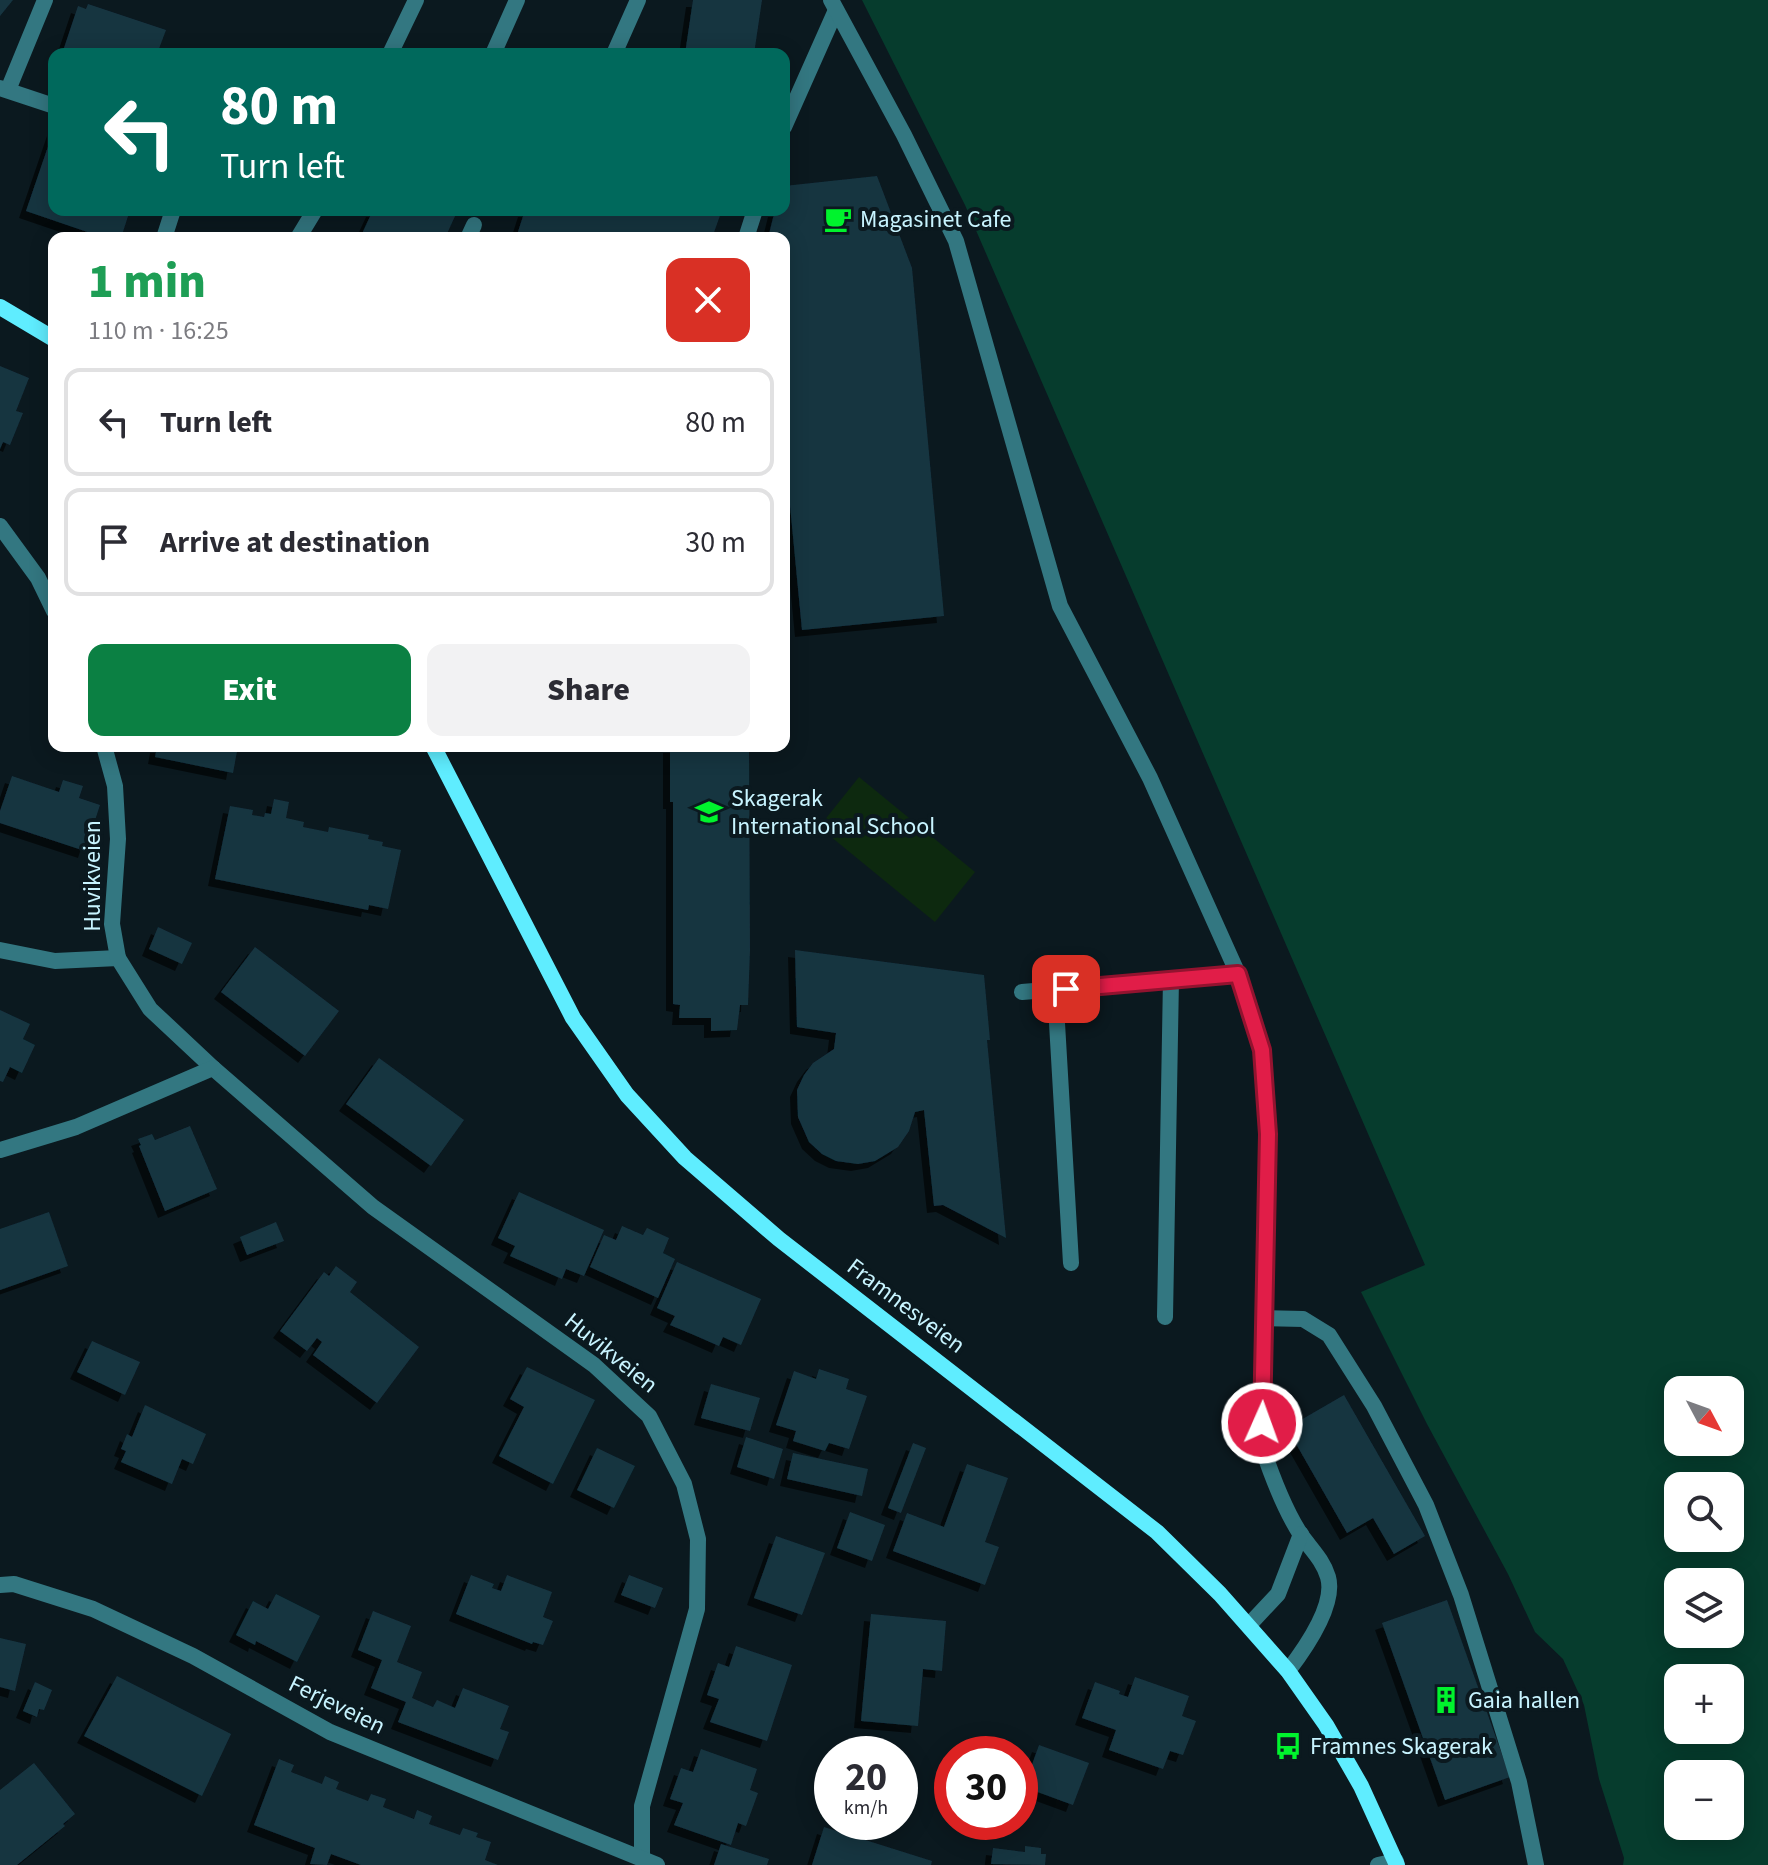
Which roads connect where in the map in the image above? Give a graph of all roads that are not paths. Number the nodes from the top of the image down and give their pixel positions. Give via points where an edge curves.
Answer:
1 (45, 0) edge
2 (416, 0) edge
3 (517, 0) edge
4 (638, 0) edge
5 (834, 5) edge
6 (393, 48) edge
7 (496, 48) edge
8 (617, 48) edge
9 (4, 89) edge
10 (48, 104) edge
11 (790, 112) edge
12 (0, 307) edge
13 (48, 335) edge
14 (0, 526) edge
15 (48, 599) edge
16 (106, 752) edge
17 (436, 752) edge
18 (0, 950) edge
19 (118, 958) junction
20 (1238, 974) junction
21 (1171, 979) junction
22 (1055, 989) junction
23 (1022, 992) dead end
24 (213, 1068) junction
25 (0, 1150) edge
26 (1071, 1263) dead end
27 (1165, 1317) dead end
28 (1265, 1318) junction
29 (1301, 1534) junction
30 (0, 1585) edge
31 (1249, 1625) junction
32 (1288, 1671) junction
33 (648, 1863) edge
34 (1397, 1863) edge
35 (1378, 1865) edge
36 (1536, 1865) edge

1 - 9 street
2 - 6 street
3 - 7 street
4 - 8 street
5 - 11 street
5 - 20 street via 956,241 1060,606 1150,778
9 - 10 street
12 - 13 main road
14 - 15 street
16 - 19 street, Huvikveien via 115,786 118,839 112,924
17 - 31 main road, Framnesveien via 573,1018 627,1095 685,1158 779,1239 1157,1532
18 - 19 street via 55,961
19 - 24 street, Huvikveien via 150,1009
20 - 21 street
20 - 28 street via 1262,1050 1268,1134
21 - 22 street
21 - 27 street
22 - 23 street
22 - 26 street
24 - 25 street via 76,1127
24 - 33 street, Huvikveien via 373,1207 594,1365 649,1416 684,1484 698,1539 697,1609 642,1806
28 - 29 street via 1261,1444
28 - 36 street via 1303,1319 1329,1335 1426,1505 1461,1595 1519,1782
29 - 31 street via 1278,1594
29 - 32 street via 1329,1579 1327,1601 1313,1635
30 - 33 street, Ferjeveien via 14,1584 93,1609 193,1656 330,1732
31 - 32 main road, Framnesveien
32 - 34 main road, Framnesveien via 1361,1786
34 - 35 street

